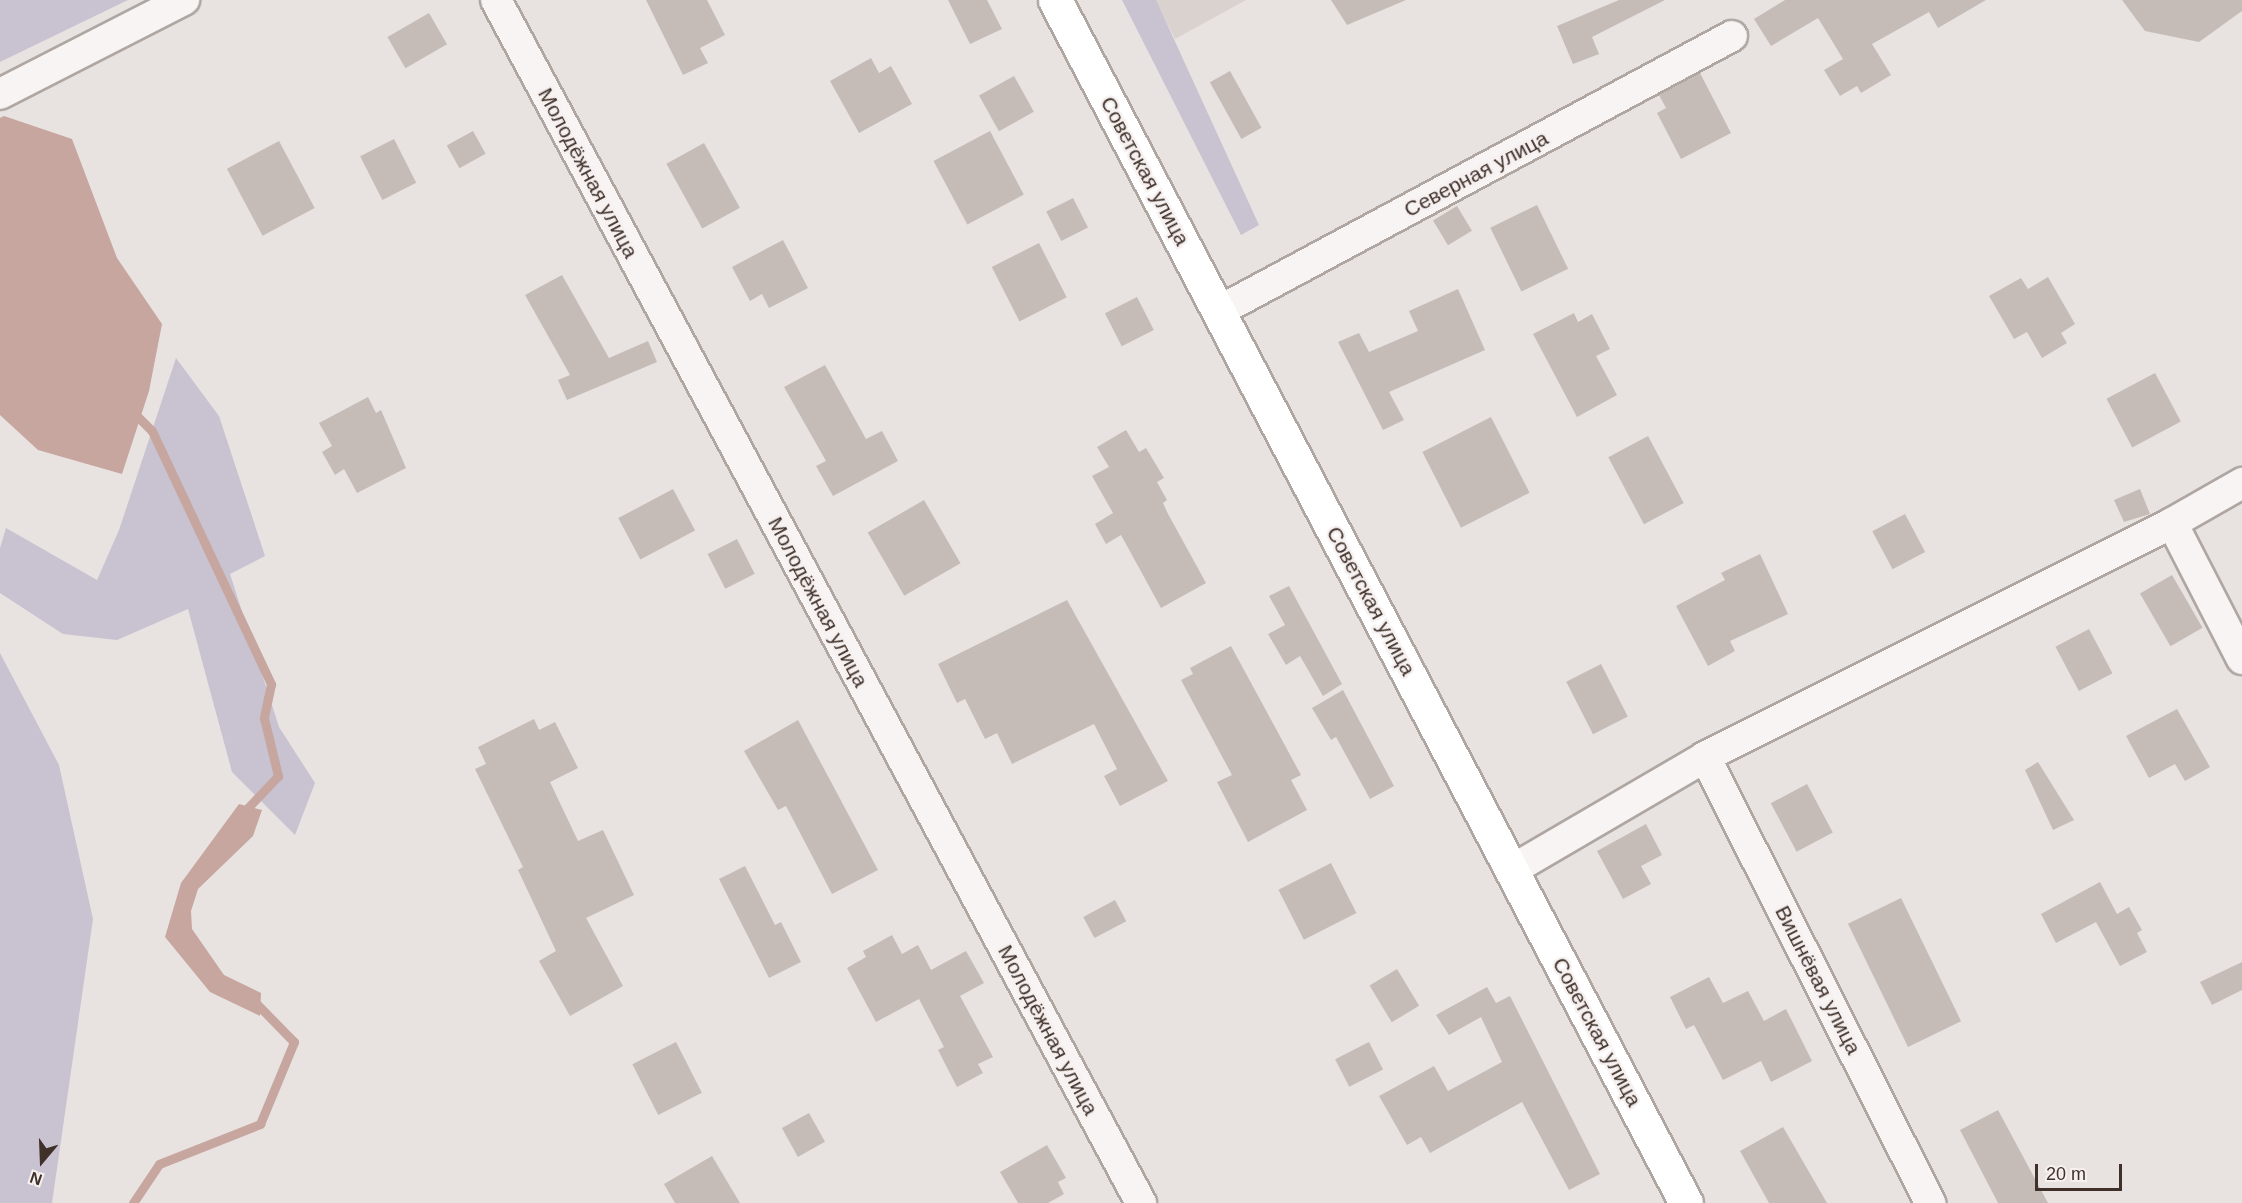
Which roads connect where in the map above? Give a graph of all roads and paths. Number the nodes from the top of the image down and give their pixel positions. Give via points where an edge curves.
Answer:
1 (184, 0) edge
2 (496, 0) edge
3 (1055, 0) edge
4 (1732, 36) dead end
5 (0, 94) edge
6 (1219, 311) junction
7 (2242, 483) edge
8 (2172, 523) junction
9 (2242, 659) edge
10 (1705, 757) junction
11 (1512, 870) junction
12 (1141, 1203) edge
13 (1686, 1203) edge
14 (1930, 1203) edge

1 - 5 street
2 - 12 street, Молодёжная улица
3 - 6 street, Советская улица
4 - 6 street, Северная улица
6 - 11 street, Советская улица
7 - 8 street
8 - 9 street
8 - 10 street
10 - 11 street
10 - 14 street, Вишнёвая улица
11 - 13 street, Советская улица

